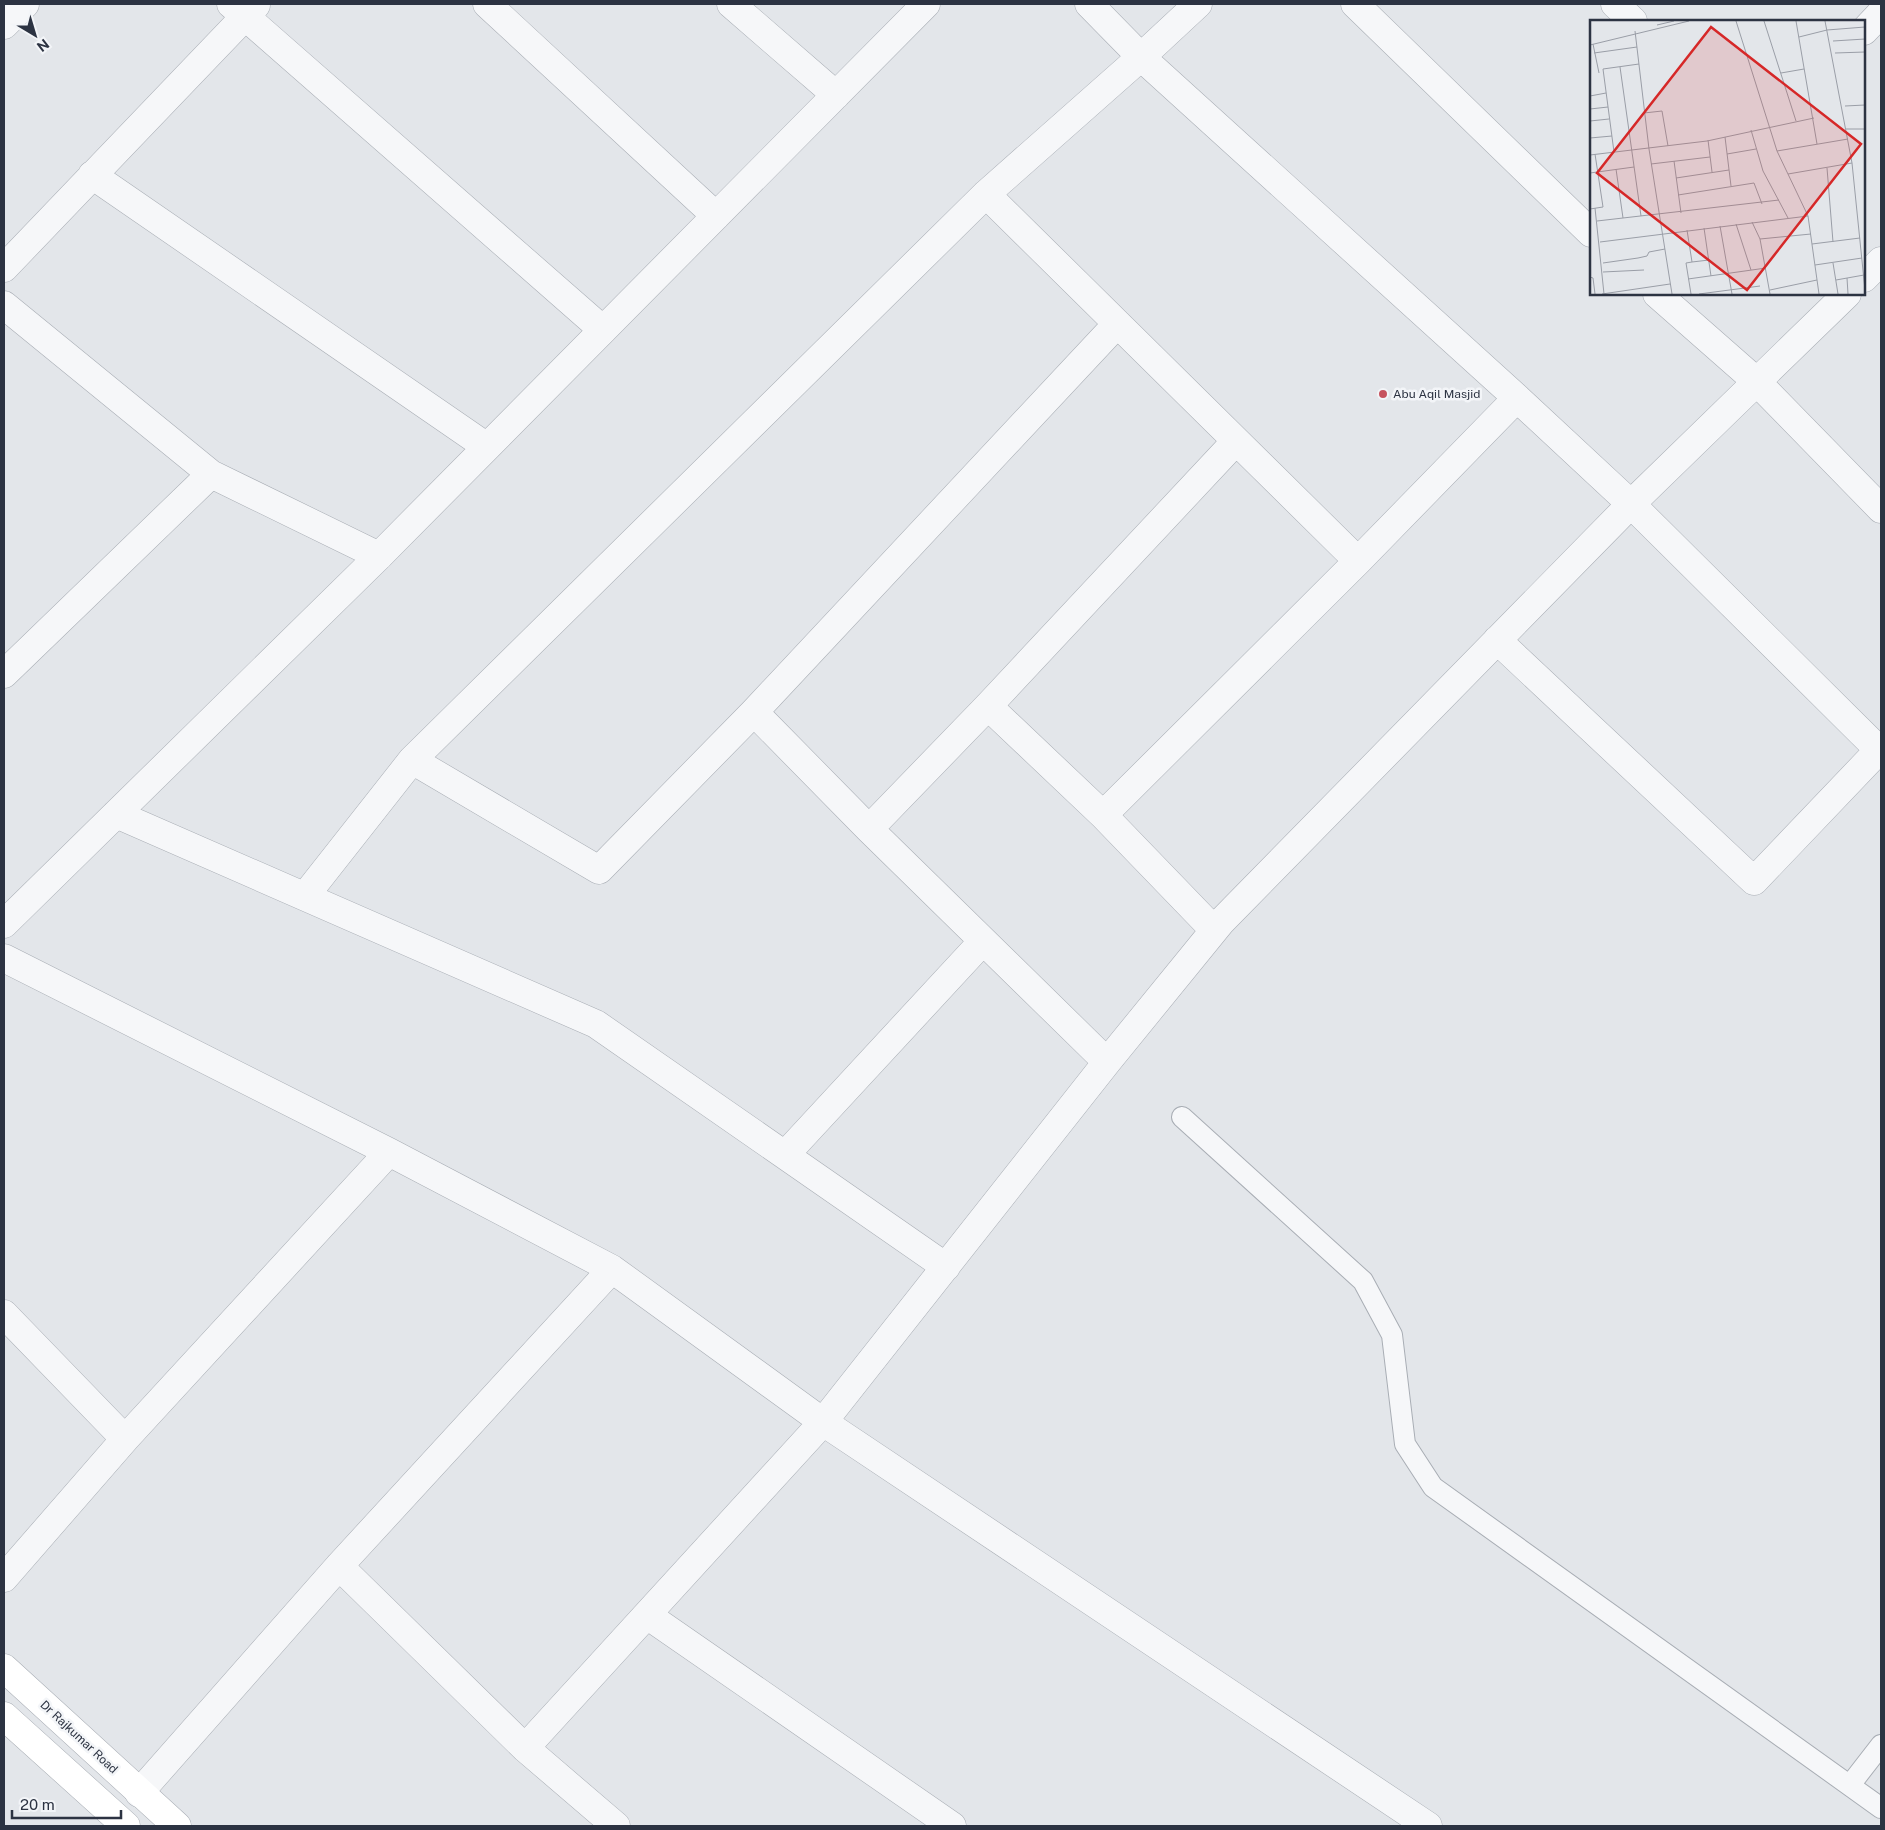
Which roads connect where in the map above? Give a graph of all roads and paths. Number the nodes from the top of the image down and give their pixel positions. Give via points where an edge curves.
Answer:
1 (25, 4) edge
2 (487, 4) edge
3 (731, 4) edge
4 (926, 4) edge
5 (1089, 4) edge
6 (1198, 4) edge
7 (1355, 4) edge
8 (1615, 4) edge
9 (244, 8) edge
10 (1881, 13) edge
11 (1632, 20) edge
12 (4, 25) edge
13 (1865, 30) edge
14 (1141, 57) junction
15 (836, 96) junction
16 (92, 175) junction
17 (986, 194) junction
18 (716, 216) junction
19 (1590, 231) edge
20 (4, 268) edge
21 (1658, 295) edge
22 (1846, 295) edge
23 (4, 305) edge
24 (1117, 324) junction
25 (603, 330) junction
26 (1756, 381) junction
27 (1517, 398) junction
28 (1236, 441) junction
29 (487, 447) junction
30 (211, 474) junction
31 (1631, 504) junction
32 (1881, 509) edge
33 (379, 556) junction
34 (1358, 561) junction
35 (1497, 640) junction
36 (4, 674) edge
37 (988, 706) junction
38 (754, 712) junction
39 (1880, 751) edge
40 (412, 760) junction
41 (116, 814) junction
42 (1103, 815) junction
43 (869, 829) junction
44 (305, 896) junction
45 (4, 924) edge
46 (1214, 930) junction
47 (984, 941) junction
48 (4, 958) edge
49 (1107, 1062) junction
50 (1182, 1117) dead end
51 (389, 1152) junction
52 (785, 1155) junction
53 (946, 1267) junction
54 (612, 1269) junction
55 (4, 1314) edge
56 (823, 1422) junction
57 (124, 1439) junction
58 (339, 1566) junction
59 (4, 1578) edge
60 (647, 1615) junction
61 (4, 1668) edge
62 (4, 1716) edge
63 (1881, 1745) edge
64 (525, 1748) junction
65 (1850, 1785) junction
66 (139, 1793) junction
67 (1881, 1808) edge
68 (126, 1826) edge
69 (177, 1826) edge
70 (616, 1826) edge
71 (952, 1826) edge
72 (1428, 1826) edge

1 - 12 street
2 - 18 street
3 - 15 street
4 - 15 street
5 - 14 street
6 - 14 street
7 - 19 street
8 - 11 street
9 - 16 street
9 - 25 street
10 - 13 street
14 - 17 street
14 - 27 street
15 - 18 street
16 - 20 street
16 - 29 street
17 - 24 street
17 - 40 street
18 - 25 street
21 - 26 street
22 - 26 street
23 - 30 street
24 - 28 street
24 - 38 street
25 - 29 street
26 - 31 street
26 - 32 street
27 - 31 street
27 - 34 street
28 - 34 street
28 - 37 street
29 - 33 street
30 - 33 street
30 - 36 street
31 - 35 street
31 - 39 street
33 - 41 street
34 - 42 street
35 - 39 street via 1754,881
35 - 46 street
37 - 42 street
37 - 43 street
38 - 40 street via 599,870
38 - 43 street
40 - 44 street
41 - 44 street
41 - 45 street
42 - 46 street
43 - 47 street
44 - 52 street via 596,1024
46 - 49 street
47 - 49 street
47 - 52 street
48 - 51 street
49 - 53 street
50 - 65 lane via 1363,1281 1392,1335 1405,1444 1433,1488
51 - 54 street
51 - 57 street
52 - 53 street
53 - 56 street
54 - 56 street
54 - 58 street
55 - 57 street
56 - 60 street
56 - 72 street
57 - 59 street
58 - 64 street
58 - 66 street
60 - 64 street
60 - 71 street
61 - 66 main road, Dr Rajkumar Road
62 - 68 main road
63 - 65 lane
64 - 70 street
65 - 67 lane
66 - 69 main road, Dr Rajkumar Road

